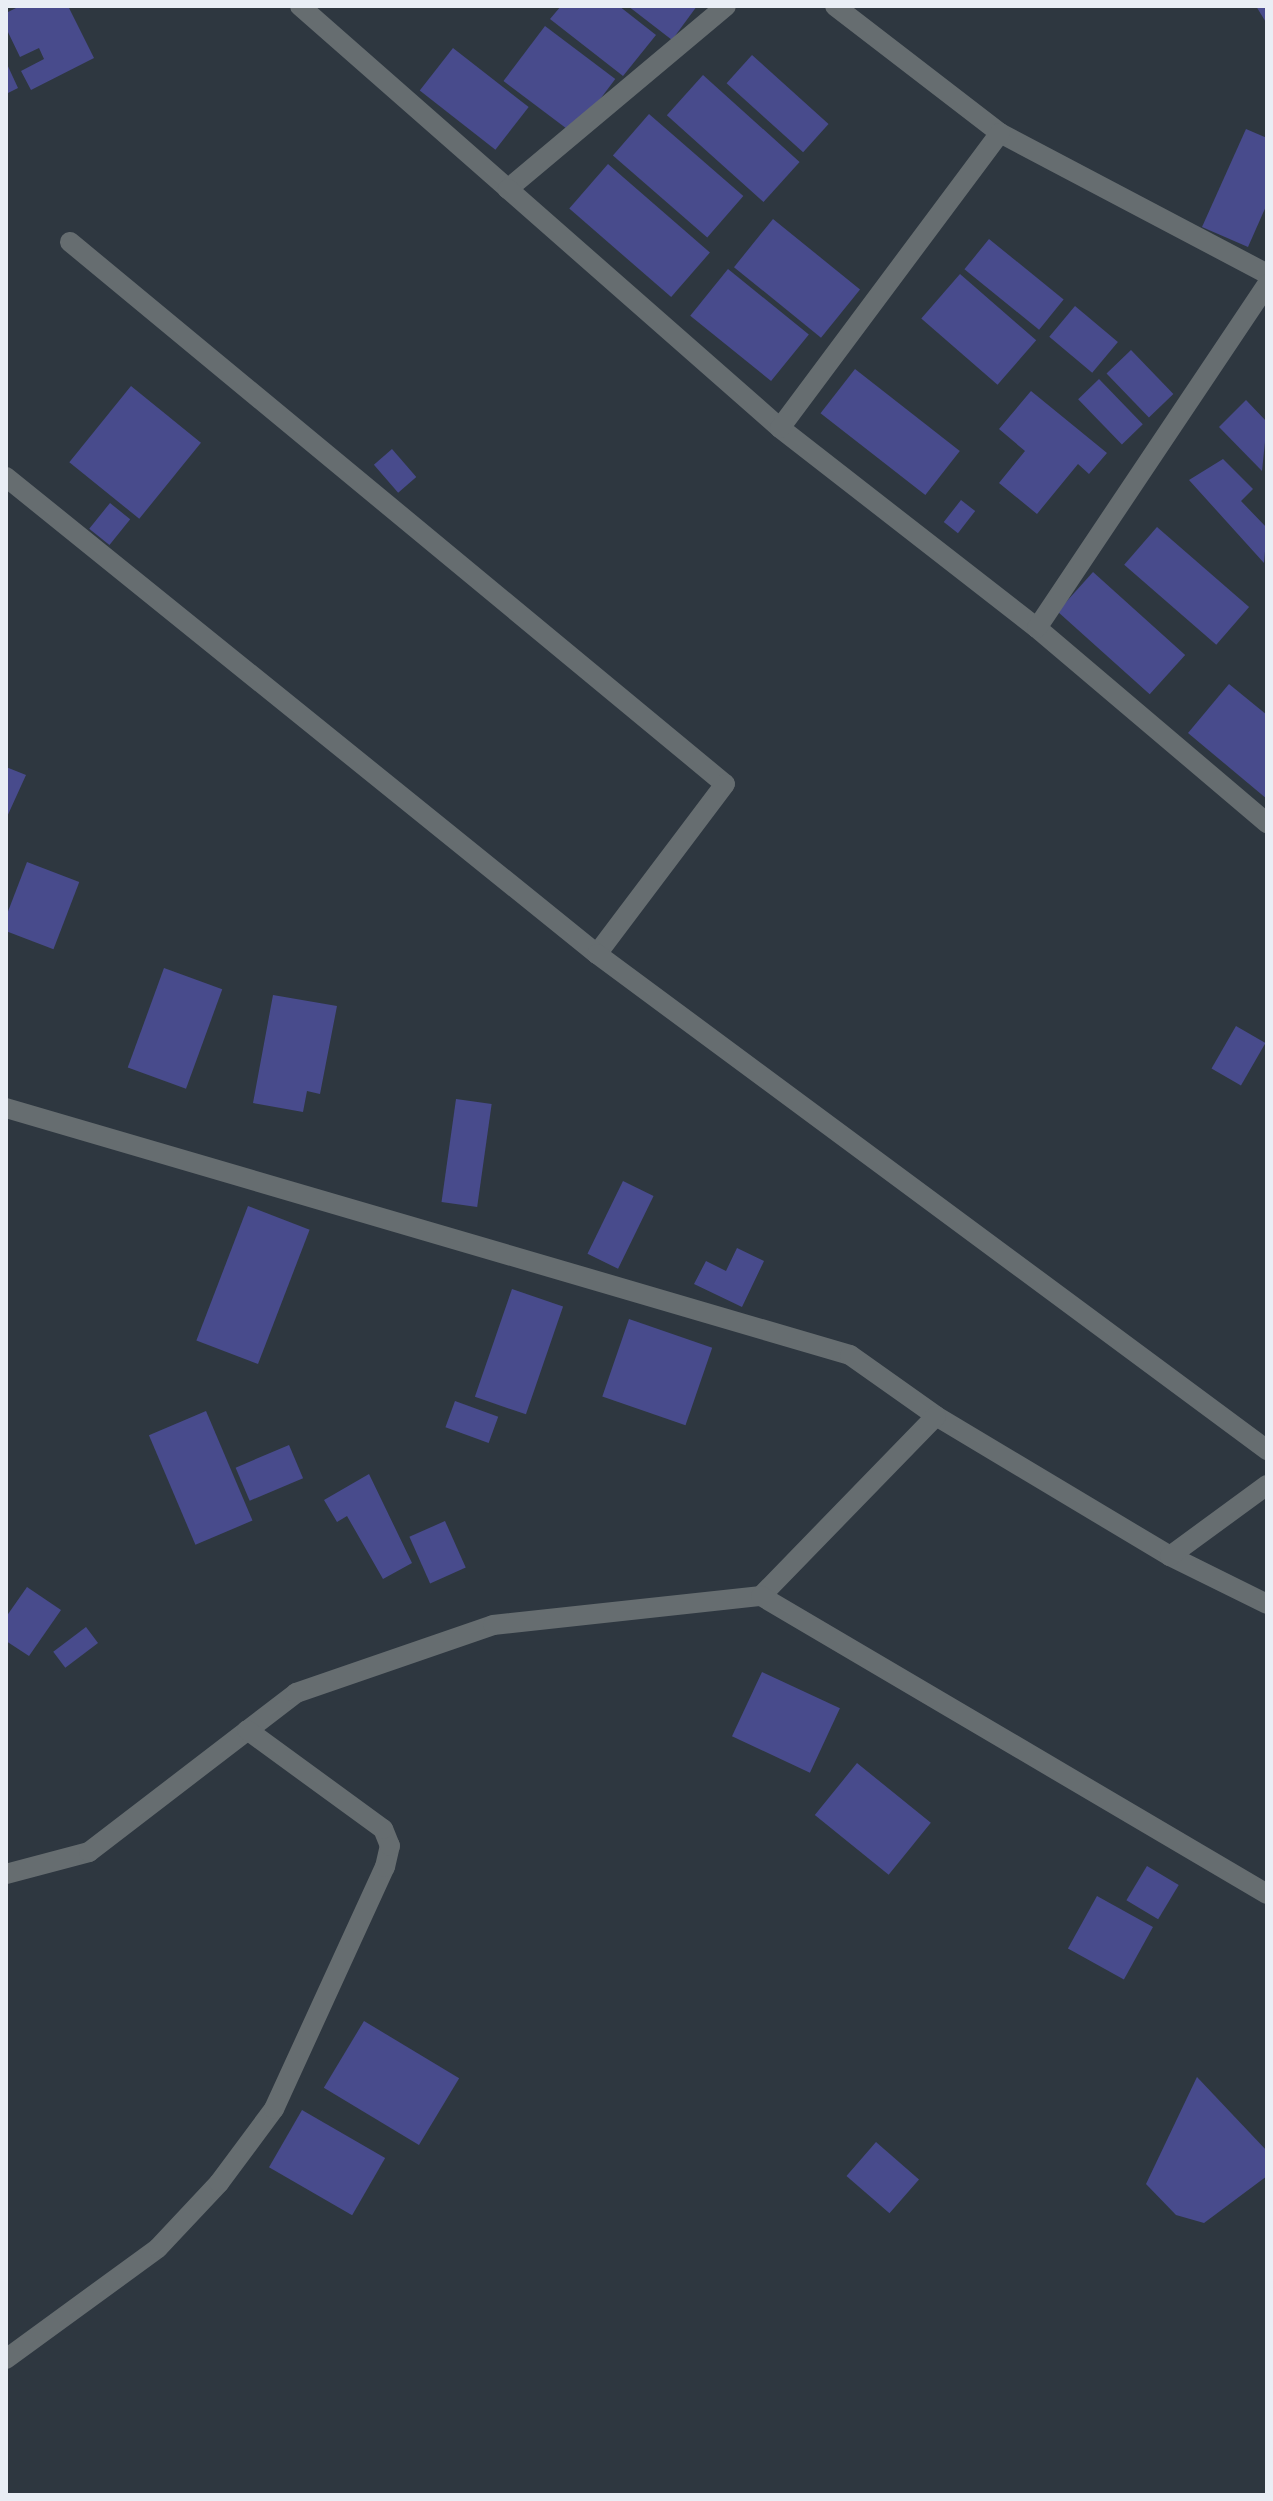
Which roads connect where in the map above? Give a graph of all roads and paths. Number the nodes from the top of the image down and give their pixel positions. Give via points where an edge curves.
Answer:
1 (300, 6) edge
2 (726, 6) edge
3 (835, 6) edge
4 (1000, 133) junction
5 (508, 189) junction
6 (70, 242) dead end
7 (1267, 274) edge
8 (1267, 284) edge
9 (780, 428) junction
10 (6, 477) edge
11 (1037, 628) junction
12 (1266, 819) edge
13 (597, 954) junction
14 (6, 1108) edge
15 (936, 1416) junction
16 (1267, 1450) edge
17 (1267, 1485) edge
18 (1170, 1556) junction
19 (761, 1596) junction
20 (1267, 1604) edge
21 (247, 1730) junction
22 (6, 1874) edge
23 (1267, 1894) edge
24 (6, 2359) edge

1 - 5 street
2 - 5 street
3 - 4 street
4 - 7 street
4 - 9 street
5 - 9 street
6 - 13 street via 725,784
8 - 11 street
9 - 11 street
10 - 13 street
11 - 12 street
13 - 16 street
14 - 15 street via 850,1355
15 - 18 street
15 - 19 street
17 - 18 street
18 - 20 street
19 - 21 street via 493,1625 296,1693
19 - 23 street
21 - 22 street via 89,1852
21 - 24 street via 383,1829 390,1846 385,1867 274,2109 219,2183 158,2248

